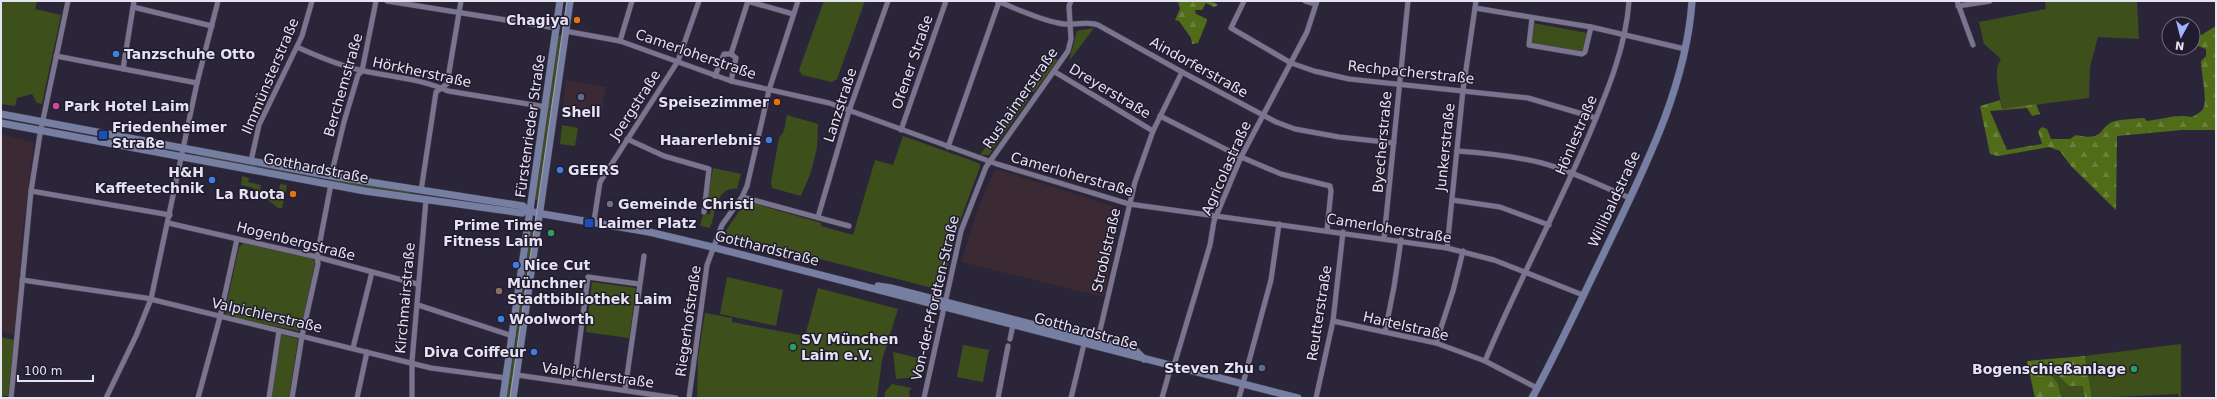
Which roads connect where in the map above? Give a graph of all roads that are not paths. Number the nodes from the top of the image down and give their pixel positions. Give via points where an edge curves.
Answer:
1 (68, 1) edge
2 (218, 1) edge
3 (312, 1) edge
4 (376, 1) edge
5 (387, 1) edge
6 (461, 1) edge
7 (560, 1) edge
8 (570, 1) edge
9 (632, 1) edge
10 (699, 1) edge
11 (748, 1) edge
12 (798, 1) edge
13 (888, 1) edge
14 (946, 1) edge
15 (998, 1) edge
16 (1071, 1) edge
17 (1244, 1) edge
18 (1305, 1) edge
19 (1408, 1) edge
20 (1476, 1) edge
21 (1629, 1) edge
22 (1692, 1) edge
23 (1990, 1) edge
24 (399, 2) edge
25 (1316, 2) edge
26 (134, 4) edge
27 (1958, 4) edge
28 (1475, 8) junction
29 (459, 13) junction
30 (793, 14) junction
31 (1532, 18) junction
32 (1071, 25) junction
33 (212, 26) junction
34 (1591, 27) junction
35 (556, 28) junction
36 (565, 31) junction
37 (1625, 35) junction
38 (620, 40) junction
39 (1973, 45) dead end
40 (297, 47) junction
41 (1685, 50) junction
42 (730, 54) junction
43 (56, 56) junction
44 (678, 61) junction
45 (1291, 63) junction
46 (123, 69) junction
47 (362, 71) junction
48 (1055, 72) junction
49 (1182, 72) junction
50 (715, 76) junction
51 (731, 81) junction
52 (197, 83) junction
53 (1399, 85) junction
54 (441, 88) junction
55 (769, 90) junction
56 (1463, 90) junction
57 (546, 107) junction
58 (849, 111) junction
59 (1, 114) edge
60 (1262, 115) junction
61 (1160, 116) junction
62 (1596, 118) junction
63 (43, 120) junction
64 (1, 123) edge
65 (41, 129) junction
66 (901, 130) junction
67 (1153, 131) junction
68 (627, 139) junction
69 (1394, 143) junction
70 (948, 147) junction
71 (1457, 151) junction
72 (183, 152) junction
73 (1241, 157) junction
74 (251, 161) junction
75 (991, 161) junction
76 (1573, 173) junction
77 (331, 176) junction
78 (331, 184) junction
79 (31, 191) junction
80 (421, 191) junction
81 (448, 194) junction
82 (742, 197) junction
83 (1630, 198) junction
84 (426, 200) junction
85 (1452, 200) junction
86 (446, 202) junction
87 (1129, 204) junction
88 (529, 211) junction
89 (704, 212) dead end
90 (540, 213) junction
91 (170, 215) junction
92 (818, 217) junction
93 (1217, 217) junction
94 (594, 221) junction
95 (168, 223) junction
96 (1279, 224) junction
97 (1549, 225) junction
98 (849, 226) dead end
99 (1326, 230) junction
100 (1344, 232) junction
101 (1384, 238) junction
102 (237, 239) junction
103 (1401, 240) junction
104 (713, 247) junction
105 (1447, 248) junction
106 (1463, 251) junction
107 (644, 256) dead end
108 (317, 257) junction
109 (372, 272) junction
110 (1526, 272) junction
111 (22, 280) junction
112 (417, 284) junction
113 (640, 284) junction
114 (1583, 295) junction
115 (151, 299) junction
116 (944, 304) junction
117 (418, 305) junction
118 (220, 317) junction
119 (1333, 321) junction
120 (1013, 325) junction
121 (279, 331) junction
122 (1385, 332) junction
123 (302, 336) junction
124 (513, 336) junction
125 (1010, 339) dead end
126 (1085, 340) junction
127 (1097, 343) junction
128 (1436, 343) junction
129 (1008, 346) dead end
130 (353, 348) junction
131 (367, 352) junction
132 (1485, 361) junction
133 (413, 364) junction
134 (1172, 367) junction
135 (517, 375) junction
136 (503, 378) junction
137 (574, 383) junction
138 (1243, 385) junction
139 (1537, 388) junction
140 (625, 390) junction
141 (10, 398) edge
142 (106, 398) edge
143 (198, 398) edge
144 (269, 398) edge
145 (292, 398) edge
146 (357, 398) edge
147 (412, 398) edge
148 (504, 398) edge
149 (514, 398) edge
150 (676, 398) edge
151 (689, 398) edge
152 (924, 398) edge
153 (998, 398) edge
154 (1071, 398) edge
155 (1162, 398) edge
156 (1239, 398) edge
157 (1298, 398) edge
158 (1316, 398) edge
159 (1532, 398) edge

1 - 43 street
2 - 33 street
3 - 40 street, Ilmmünsterstraße
4 - 47 street, Berchemstraße
5 - 24 street
6 - 29 street
7 - 35 main road, Fürstenrieder Straße
8 - 36 main road, Fürstenrieder Straße
9 - 38 street
10 - 44 street, Joergstraße
11 - 30 street
11 - 42 street
12 - 30 street
13 - 58 street, Lanzstraße
14 - 66 street, Ofener Straße
15 - 32 street, Aindorferstraße via 1058,23
15 - 70 street
16 - 32 street, Rushaimerstraße
17 - 45 street, Rechpacherstraße via 1231,28
18 - 25 street
19 - 53 street, Byecherstraße
20 - 28 street, Junkerstraße
21 - 37 street, Hönlestraße
22 - 41 main road, Willibaldstraße
23 - 27 street
24 - 29 street
25 - 45 street, Agricolastraße via 1306,32
26 - 33 street
26 - 46 street
27 - 39 street
28 - 31 street
28 - 56 street, Junkerstraße
29 - 35 street
29 - 54 street via 447,84
30 - 55 street
31 - 34 street
31 - 34 street via 1529,45 1582,54 1585,52
32 - 48 street, Rushaimerstraße via 1068,51
32 - 49 street, Aindorferstraße via 1098,25
33 - 52 street
34 - 37 street
35 - 57 main road, Fürstenrieder Straße
36 - 38 street, Camerloherstraße
36 - 90 main road, Fürstenrieder Straße
37 - 41 street
37 - 62 street, Hönlestraße
38 - 44 street, Camerloherstraße
40 - 47 street, Hörkherstraße
40 - 74 street, Ilmmünsterstraße via 259,125
41 - 83 main road, Willibaldstraße via 1664,115
42 - 50 street via 724,54 721,58
42 - 51 street via 736,58
43 - 46 street
43 - 63 street
44 - 50 street, Camerloherstraße
44 - 68 street, Joergstraße
45 - 53 street, Rechpacherstraße via 1349,79
45 - 60 street, Agricolastraße
46 - 52 street
47 - 54 street, Hörkherstraße via 434,84
47 - 77 street, Berchemstraße via 358,75 344,122
48 - 67 street, Dreyerstraße
48 - 75 street, Rushaimerstraße
49 - 60 street, Aindorferstraße
49 - 61 street, Stroblstraße
50 - 51 street, Camerloherstraße
51 - 55 street, Camerloherstraße
52 - 72 street
53 - 56 street, Rechpacherstraße
53 - 69 street, Byecherstraße
54 - 57 street, Hörkherstraße
54 - 80 street via 436,92
55 - 58 street, Camerloherstraße via 812,98
55 - 82 street
56 - 62 street, Rechpacherstraße via 1528,98
56 - 71 street, Junkerstraße
57 - 88 main road, Fürstenrieder Straße
58 - 66 street, Camerloherstraße
58 - 92 street, Lanzstraße
59 - 63 main road
60 - 69 street, Aindorferstraße via 1295,129
60 - 73 street, Agricolastraße
61 - 67 street, Stroblstraße
61 - 73 street
62 - 76 street, Hönlestraße
63 - 65 street
63 - 72 main road
64 - 65 main road
65 - 72 main road
65 - 79 street
66 - 70 street, Camerloherstraße
67 - 87 street, Stroblstraße
68 - 89 street via 664,156 709,169
68 - 94 street, Joergstraße via 600,182
69 - 101 street, Byecherstraße
70 - 75 street, Camerloherstraße
71 - 76 street via 1522,159
71 - 85 street, Junkerstraße
72 - 74 main road, Gotthardstraße
72 - 78 main road, Gotthardstraße
72 - 91 street
73 - 93 street, Agricolastraße
73 - 99 street via 1281,174 1330,186
74 - 77 main road, Gotthardstraße
75 - 87 street, Camerloherstraße
75 - 116 street, Von-der-Pfordten-Straße via 986,166 961,231
76 - 83 street
76 - 97 street, Hönlestraße
77 - 80 main road, Gotthardstraße
78 - 84 main road, Gotthardstraße
78 - 108 street
79 - 91 street
79 - 111 street
80 - 81 main road, Gotthardstraße
81 - 86 main road
81 - 88 main road, Gotthardstraße via 523,206
82 - 92 street
82 - 104 street, Riegerhofstraße via 722,225
83 - 114 main road, Willibaldstraße
84 - 86 main road, Gotthardstraße
84 - 112 street, Kirchmairstraße
85 - 97 street via 1500,207
85 - 105 street, Junkerstraße
86 - 88 main road, Gotthardstraße via 522,213
87 - 93 street, Camerloherstraße
87 - 127 street, Stroblstraße
88 - 90 main road, Gotthardstraße
88 - 124 main road, Fürstenrieder Straße
90 - 94 main road, Gotthardstraße
90 - 135 main road, Fürstenrieder Straße
91 - 95 street
92 - 98 street
93 - 96 street, Camerloherstraße
93 - 134 street, Agricolastraße
94 - 104 main road, Gotthardstraße
95 - 102 street, Hogenbergstraße
95 - 115 street
96 - 99 street, Camerloherstraße
96 - 138 street via 1271,280
97 - 110 street, Hönlestraße
99 - 100 street, Camerloherstraße
100 - 101 street, Camerloherstraße
100 - 119 street, Reutterstraße
101 - 103 street, Camerloherstraße
102 - 108 street, Hogenbergstraße
102 - 118 street
103 - 105 street, Camerloherstraße
103 - 122 street
104 - 116 main road, Gotthardstraße via 860,284 891,288
104 - 151 street, Riegerhofstraße via 707,265
105 - 106 street, Camerloherstraße
106 - 110 street, Camerloherstraße
106 - 128 street
107 - 113 street
108 - 109 street, Hogenbergstraße
108 - 123 street via 318,264
109 - 112 street, Hogenbergstraße
109 - 130 street
110 - 114 street, Camerloherstraße
110 - 132 street, Hönlestraße
111 - 115 street, Valpichlerstraße
111 - 141 street
112 - 117 street, Kirchmairstraße
113 - 137 street via 588,277
113 - 140 street
114 - 139 main road, Willibaldstraße
115 - 118 street, Valpichlerstraße
115 - 142 street
116 - 120 main road, Gotthardstraße
116 - 126 main road, Gotthardstraße
116 - 152 street, Von-der-Pfordten-Straße
117 - 124 street
117 - 133 street, Kirchmairstraße
118 - 121 street, Valpichlerstraße
118 - 143 street
119 - 122 street, Hartelstraße
119 - 158 street, Reutterstraße
120 - 125 street
120 - 126 main road, Gotthardstraße
121 - 123 street, Valpichlerstraße
121 - 144 street
122 - 128 street, Hartelstraße
123 - 130 street, Valpichlerstraße
123 - 145 street
124 - 136 main road, Fürstenrieder Straße
126 - 127 main road, Gotthardstraße
126 - 154 street
127 - 134 main road, Gotthardstraße
128 - 132 street, Hartelstraße
129 - 153 street
130 - 131 street, Valpichlerstraße
131 - 133 street, Valpichlerstraße
131 - 146 street
132 - 139 street, Hartelstraße
133 - 136 street, Valpichlerstraße via 444,371
133 - 147 street, Kirchmairstraße
134 - 138 main road, Gotthardstraße
134 - 155 street, Agricolastraße
135 - 137 street, Valpichlerstraße
135 - 149 main road, Fürstenrieder Straße
136 - 148 main road, Fürstenrieder Straße
137 - 140 street, Valpichlerstraße
138 - 156 street
138 - 157 main road, Gotthardstraße
139 - 159 main road, Willibaldstraße
140 - 150 street, Valpichlerstraße

